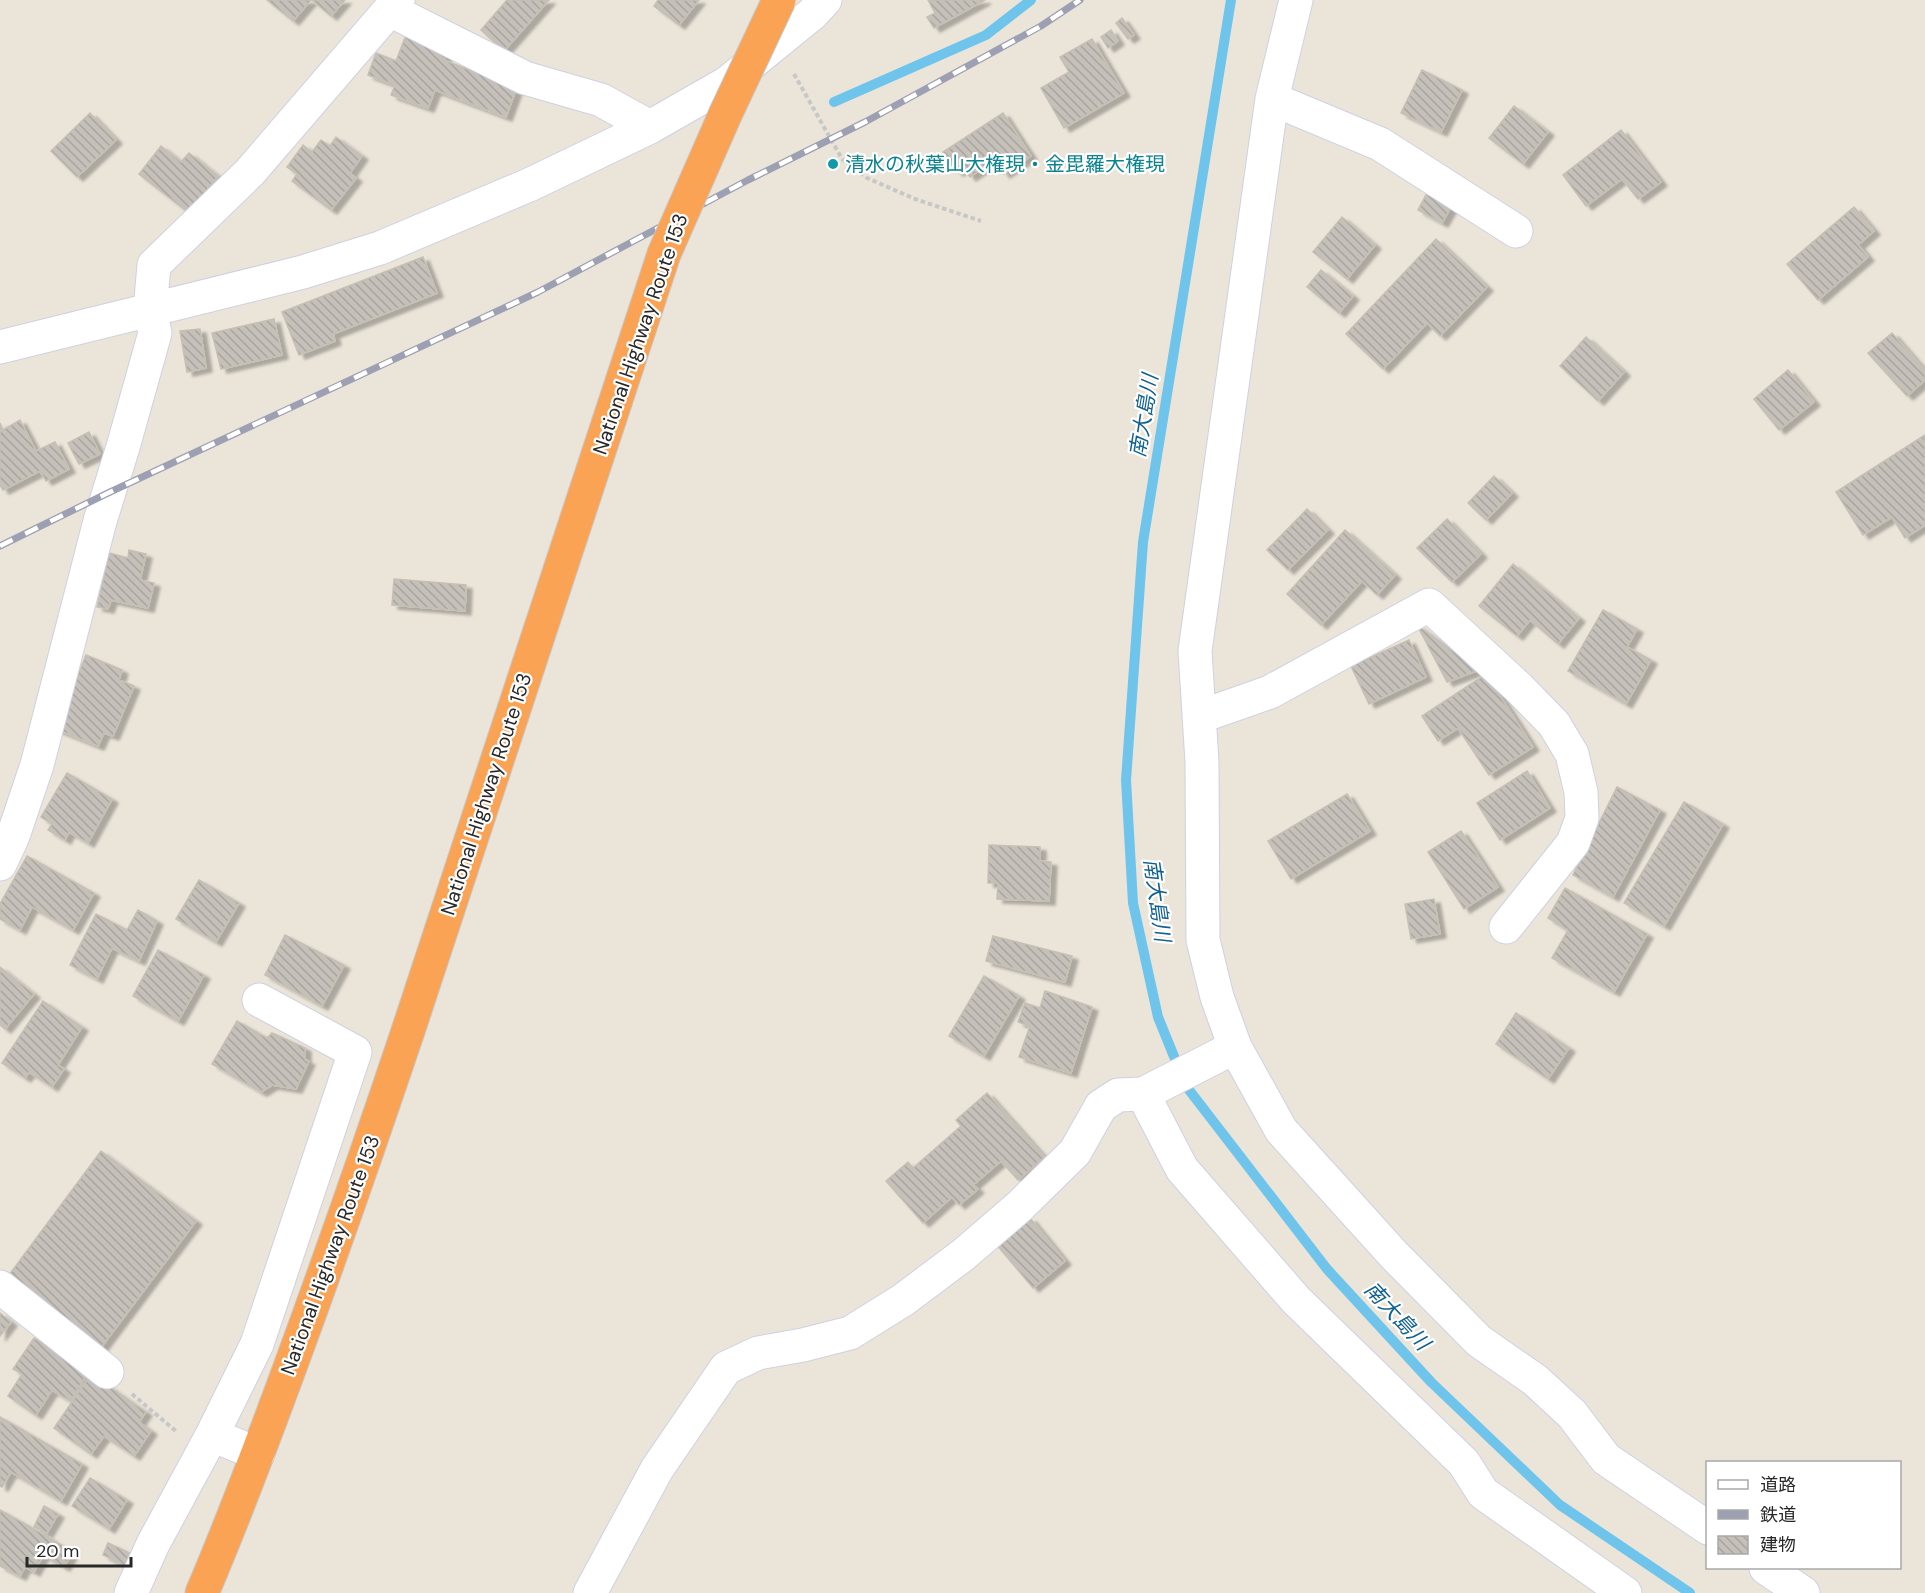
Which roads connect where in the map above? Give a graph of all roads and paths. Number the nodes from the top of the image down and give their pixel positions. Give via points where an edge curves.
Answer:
1 (779, 0) edge
2 (825, 0) edge
3 (1296, 0) edge
4 (394, 5) edge
5 (789, 66) dead end
6 (1272, 99) junction
7 (650, 127) junction
8 (981, 221) dead end
9 (1516, 231) dead end
10 (150, 311) junction
11 (0, 347) edge
12 (1199, 717) junction
13 (0, 864) edge
14 (1506, 927) dead end
15 (259, 1000) dead end
16 (1226, 1052) junction
17 (1156, 1088) junction
18 (0, 1287) edge
19 (107, 1372) joint
20 (208, 1444) junction
21 (258, 1454) junction
22 (1706, 1527) edge
23 (1767, 1569) edge
24 (131, 1593) edge
25 (202, 1593) edge
26 (590, 1593) edge
27 (1625, 1593) edge
28 (1803, 1593) edge

1 - 21 highway, National Highway Route 153, bridge via 664,254 408,1032
2 - 7 street via 727,83
3 - 6 street
4 - 7 street via 525,78 601,100
4 - 10 street via 250,172 154,265
5 - 8 path via 842,159 867,178
6 - 9 street via 1380,144
6 - 12 street via 1195,651
7 - 10 street via 529,185 380,248
10 - 11 street
10 - 13 street via 155,333 100,521 37,765 14,836
12 - 14 street via 1270,692 1429,605 1526,695 1554,724 1572,753 1582,818 1573,843
12 - 16 street via 1203,940
15 - 20 street via 355,1052 257,1344
16 - 17 street
16 - 22 street via 1281,1130 1394,1255 1479,1341 1535,1380 1572,1414 1606,1459
17 - 26 street via 1118,1095 1101,1106 1075,1152 1020,1206 903,1300 850,1333 758,1353 726,1368 657,1469
17 - 27 street via 1182,1169 1296,1300 1464,1463 1483,1493
18 - 19 street
19 - 20 path
20 - 21 street
20 - 24 street
21 - 25 highway, National Highway Route 153
23 - 28 street

